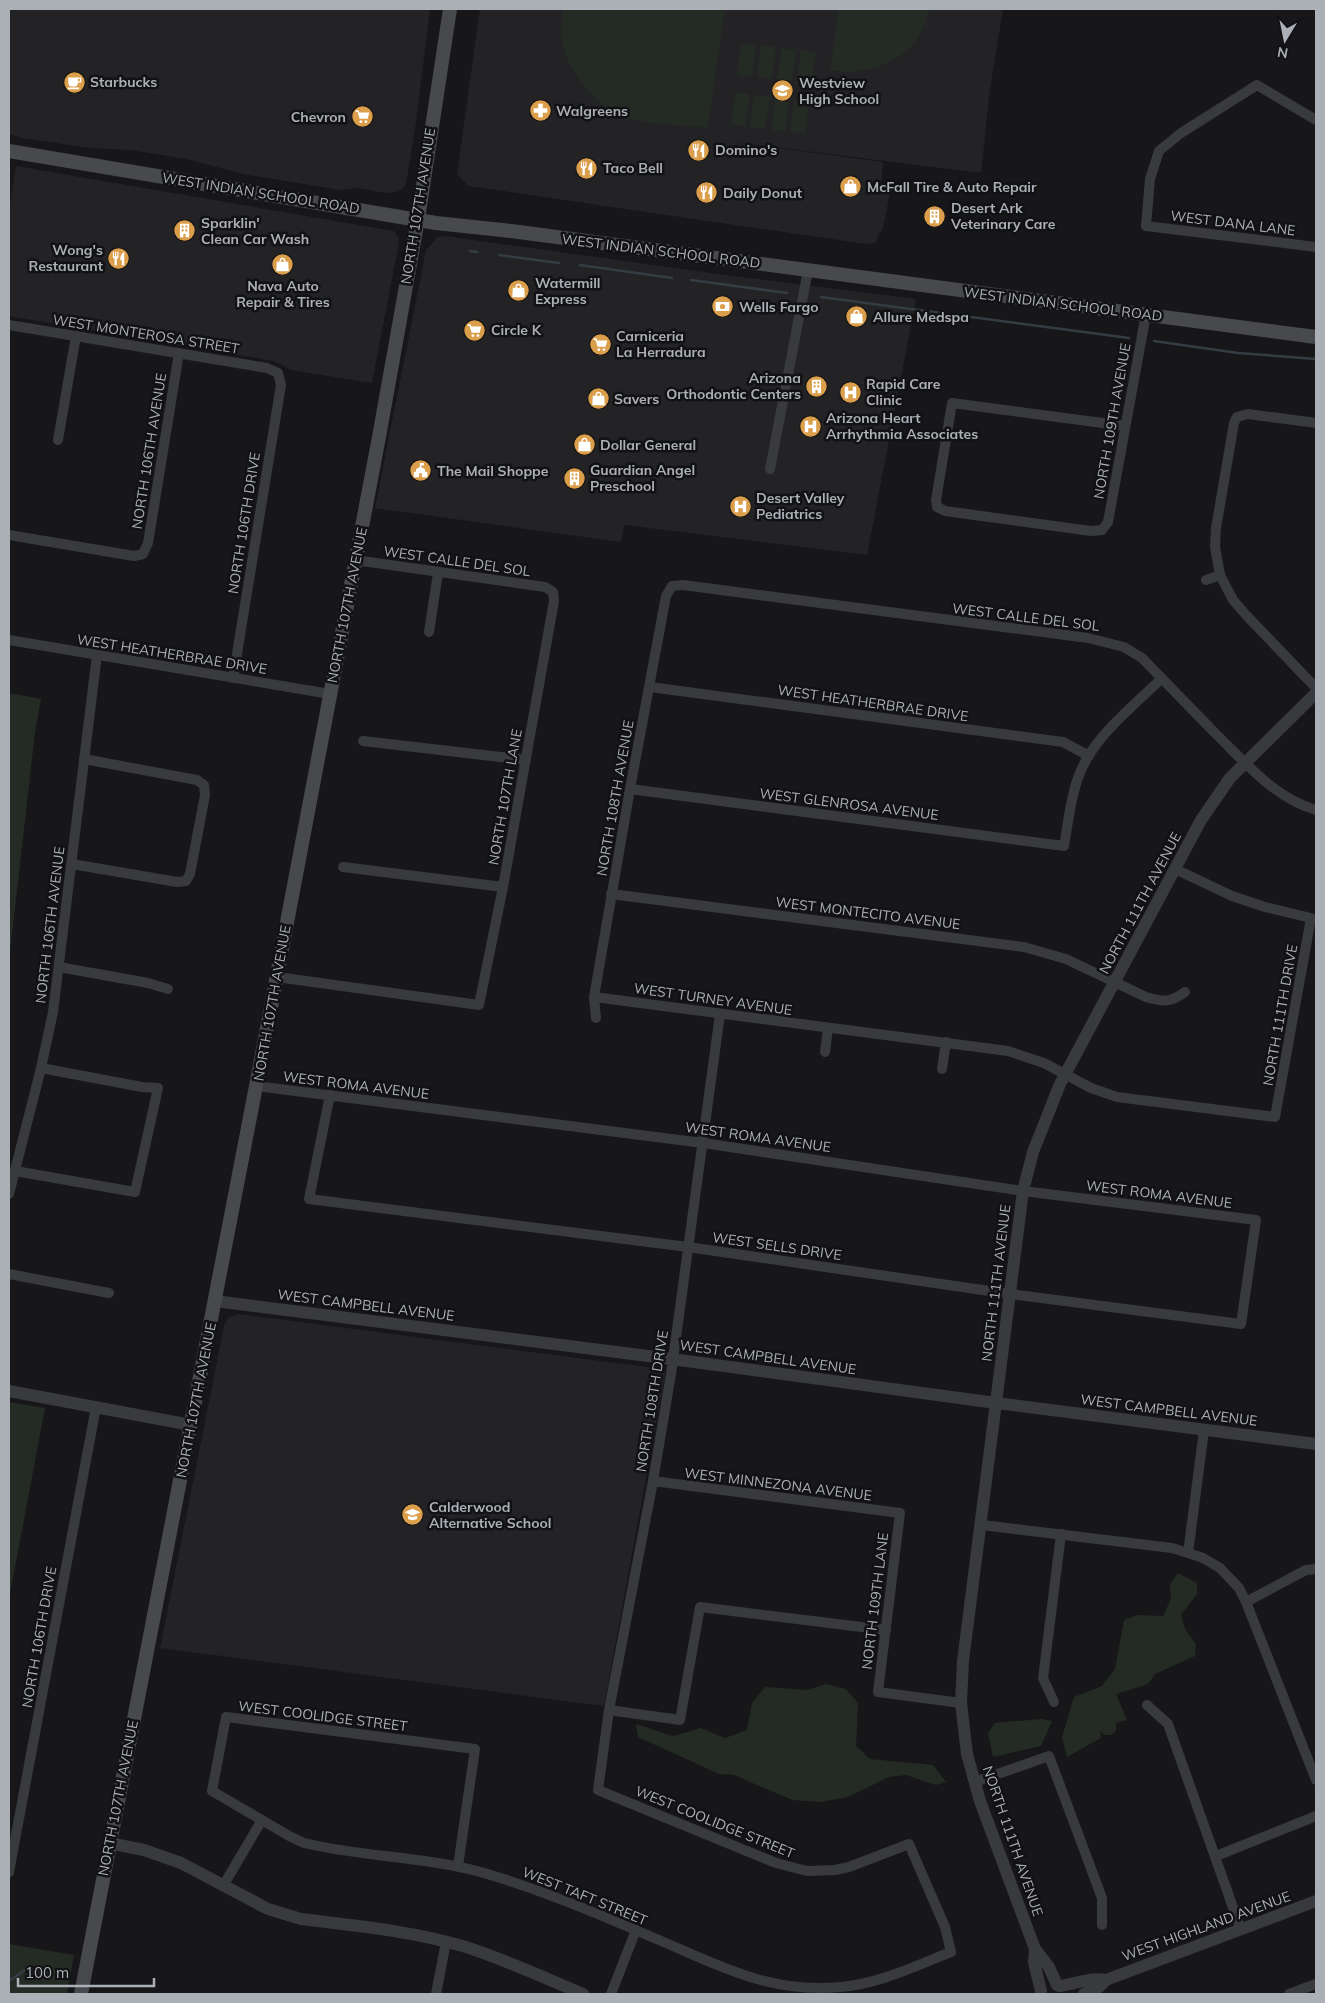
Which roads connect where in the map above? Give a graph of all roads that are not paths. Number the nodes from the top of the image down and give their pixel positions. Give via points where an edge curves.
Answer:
1 (450, 9) edge
2 (1316, 120) edge
3 (9, 151) edge
4 (418, 220) junction
5 (1316, 247) edge
6 (808, 270) junction
7 (1146, 314) junction
8 (9, 325) edge
9 (76, 336) junction
10 (1316, 337) edge
11 (179, 353) junction
12 (278, 373) joint
13 (1316, 423) edge
14 (1125, 426) junction
15 (58, 440) dead end
16 (770, 469) dead end
17 (9, 535) edge
18 (355, 560) junction
19 (438, 572) junction
20 (1220, 575) junction
21 (1206, 580) dead end
22 (672, 586) joint
23 (553, 592) joint
24 (429, 632) dead end
25 (9, 640) edge
26 (97, 655) junction
27 (233, 678) junction
28 (1162, 678) junction
29 (650, 687) junction
30 (1316, 688) edge
31 (1316, 693) edge
32 (330, 694) junction
33 (363, 740) dead end
34 (1089, 756) junction
35 (84, 760) junction
36 (526, 760) junction
37 (1245, 763) junction
38 (630, 789) junction
39 (1316, 810) edge
40 (72, 864) junction
41 (343, 867) dead end
42 (1175, 869) junction
43 (503, 887) junction
44 (611, 894) junction
45 (59, 967) junction
46 (276, 977) junction
47 (1115, 983) junction
48 (168, 989) dead end
49 (1184, 992) dead end
50 (594, 997) junction
51 (720, 1014) junction
52 (596, 1018) dead end
53 (828, 1028) junction
54 (946, 1042) junction
55 (825, 1052) dead end
56 (42, 1068) junction
57 (942, 1069) dead end
58 (1065, 1075) junction
59 (256, 1086) junction
60 (330, 1095) junction
61 (1275, 1117) joint
62 (703, 1143) junction
63 (15, 1170) junction
64 (1023, 1191) junction
65 (9, 1194) edge
66 (688, 1247) junction
67 (9, 1274) edge
68 (109, 1293) dead end
69 (1010, 1294) junction
70 (215, 1301) junction
71 (1241, 1324) joint
72 (674, 1359) junction
73 (9, 1391) edge
74 (996, 1404) junction
75 (96, 1408) junction
76 (191, 1425) junction
77 (1204, 1430) junction
78 (1316, 1444) edge
79 (653, 1481) junction
80 (900, 1513) joint
81 (982, 1525) junction
82 (1061, 1534) junction
83 (1188, 1553) junction
84 (1316, 1570) edge
85 (1246, 1602) junction
86 (886, 1630) junction
87 (1054, 1702) dead end
88 (962, 1703) junction
89 (1148, 1705) dead end
90 (609, 1710) junction
91 (1316, 1780) edge
92 (974, 1782) junction
93 (598, 1790) joint
94 (212, 1791) joint
95 (1316, 1816) edge
96 (262, 1820) junction
97 (109, 1843) junction
98 (1216, 1856) junction
99 (458, 1866) junction
100 (9, 1872) edge
101 (223, 1886) junction
102 (1316, 1901) edge
103 (1102, 1925) dead end
104 (636, 1930) junction
105 (1241, 1930) junction
106 (446, 1942) junction
107 (1035, 1948) junction
108 (951, 1952) joint
109 (1106, 1980) junction
110 (1316, 1984) edge
111 (1061, 1988) edge
112 (1040, 1993) edge
113 (81, 1994) edge
114 (436, 1994) edge
115 (583, 1994) edge
116 (611, 1994) edge
117 (1084, 1994) edge
118 (1289, 1994) edge

1 - 4 main road, NORTH 107TH AVENUE
2 - 5 street, WEST DANA LANE via 1257,85 1181,133 1159,151 1150,180 1146,226
3 - 4 main road, WEST INDIAN SCHOOL ROAD
4 - 6 main road, WEST INDIAN SCHOOL ROAD
4 - 18 main road, NORTH 107TH AVENUE
6 - 7 main road, WEST INDIAN SCHOOL ROAD
6 - 16 street
7 - 10 main road, WEST INDIAN SCHOOL ROAD
7 - 14 street, NORTH 109TH AVENUE
8 - 9 street, WEST MONTEROSA STREET
9 - 11 street, WEST MONTEROSA STREET
9 - 15 street
11 - 12 street, WEST MONTEROSA STREET via 267,368
11 - 17 street, NORTH 106TH AVENUE via 148,543 143,554 134,556
12 - 27 street, NORTH 106TH DRIVE via 281,385
13 - 20 street via 1248,414 1237,417 1216,528
14 - 14 street, NORTH 109TH AVENUE via 1108,522 1102,530 945,511 937,507 952,403
18 - 19 street, WEST CALLE DEL SOL
18 - 32 main road, NORTH 107TH AVENUE
19 - 23 street, WEST CALLE DEL SOL via 545,587
19 - 24 street
20 - 21 street
20 - 30 street via 1233,600
22 - 28 street, WEST CALLE DEL SOL via 1108,642 1142,658
22 - 29 street, NORTH 108TH AVENUE via 666,596
23 - 36 street, NORTH 107TH LANE
25 - 26 street, WEST HEATHERBRAE DRIVE
26 - 27 street, WEST HEATHERBRAE DRIVE
26 - 35 street, NORTH 106TH AVENUE
27 - 32 street, WEST HEATHERBRAE DRIVE
28 - 34 street via 1106,733
28 - 37 street, WEST CALLE DEL SOL
29 - 34 street, WEST HEATHERBRAE DRIVE via 1064,742
29 - 38 street, NORTH 108TH AVENUE
31 - 37 street, NORTH 111TH AVENUE
32 - 46 main road, NORTH 107TH AVENUE
33 - 36 street
34 - 38 street, WEST GLENROSA AVENUE via 1078,779 1064,846
35 - 40 street, NORTH 106TH AVENUE
35 - 40 street via 197,780 204,785 205,795 186,881
36 - 43 street, NORTH 107TH LANE
37 - 39 street, WEST CALLE DEL SOL via 1284,797
37 - 42 street, NORTH 111TH AVENUE via 1215,799
38 - 44 street, NORTH 108TH AVENUE
40 - 45 street, NORTH 106TH AVENUE
41 - 43 street
42 - 47 street, NORTH 111TH AVENUE
42 - 61 street, NORTH 111TH DRIVE via 1232,896 1311,918
43 - 46 street, NORTH 107TH LANE via 479,1005
44 - 47 street, WEST MONTECITO AVENUE via 1024,947 1060,957
44 - 50 street, NORTH 108TH AVENUE
45 - 48 street
45 - 56 street, NORTH 106TH AVENUE
46 - 59 main road, NORTH 107TH AVENUE
47 - 49 street, WEST MONTECITO AVENUE via 1159,1001 1174,1000
47 - 58 street, NORTH 111TH AVENUE
50 - 51 street, WEST TURNEY AVENUE
50 - 52 street, NORTH 108TH AVENUE
51 - 53 street, WEST TURNEY AVENUE
51 - 62 street, NORTH 108TH DRIVE
53 - 54 street, WEST TURNEY AVENUE
53 - 55 street
54 - 57 street
54 - 58 street, WEST TURNEY AVENUE via 1008,1051 1044,1063
56 - 63 street, NORTH 106TH AVENUE
56 - 63 street via 158,1088 135,1192
58 - 61 street, WEST TURNEY AVENUE via 1117,1097
58 - 64 street, NORTH 111TH AVENUE via 1033,1152
59 - 60 street, WEST ROMA AVENUE
59 - 70 main road, NORTH 107TH AVENUE
60 - 62 street, WEST ROMA AVENUE
60 - 66 street, WEST SELLS DRIVE via 309,1199
62 - 64 street, WEST ROMA AVENUE
62 - 66 street, NORTH 108TH DRIVE
63 - 65 street, NORTH 106TH AVENUE
64 - 69 street, NORTH 111TH AVENUE
64 - 71 street, WEST ROMA AVENUE via 1256,1220
66 - 69 street, WEST SELLS DRIVE
66 - 72 street, NORTH 108TH DRIVE
67 - 68 street
69 - 71 street, WEST SELLS DRIVE
69 - 74 street, NORTH 111TH AVENUE
70 - 72 street, WEST CAMPBELL AVENUE
70 - 76 main road, NORTH 107TH AVENUE
72 - 74 street, WEST CAMPBELL AVENUE
72 - 79 street, NORTH 108TH DRIVE
73 - 75 street
74 - 77 street, WEST CAMPBELL AVENUE
74 - 81 street, NORTH 111TH AVENUE
75 - 76 street
75 - 100 street, NORTH 106TH DRIVE
76 - 97 main road, NORTH 107TH AVENUE
77 - 78 street, WEST CAMPBELL AVENUE
77 - 83 street
79 - 80 street, WEST MINNEZONA AVENUE
79 - 90 street, NORTH 108TH DRIVE
80 - 86 street, NORTH 109TH LANE
81 - 82 street
81 - 88 street, NORTH 111TH AVENUE via 963,1661
82 - 83 street via 1172,1548
82 - 87 street via 1043,1678
83 - 85 street via 1220,1568 1239,1588
84 - 85 street via 1306,1570
85 - 91 street
86 - 88 street, NORTH 109TH LANE via 878,1692
86 - 90 street via 700,1607 680,1720
88 - 92 street, NORTH 111TH AVENUE via 967,1754
89 - 98 street via 1168,1724
90 - 93 street, NORTH 108TH DRIVE
92 - 103 street via 1049,1756 1102,1898
92 - 107 street, NORTH 111TH AVENUE
93 - 108 street, WEST COOLIDGE STREET via 776,1863 807,1871 849,1867 909,1844 946,1927
94 - 96 street, WEST TAFT STREET
94 - 99 street, WEST COOLIDGE STREET via 226,1717 475,1749
95 - 98 street
96 - 99 street, WEST TAFT STREET via 291,1837 320,1846
96 - 101 street
97 - 101 street via 165,1856
97 - 113 main road, NORTH 107TH AVENUE
98 - 105 street
99 - 104 street, WEST TAFT STREET via 521,1884
101 - 106 street via 268,1909 301,1919 390,1930
102 - 105 street, WEST HIGHLAND AVENUE
104 - 108 street, WEST TAFT STREET via 737,1973 797,1988 841,1987 878,1980
104 - 116 street
105 - 109 street, WEST HIGHLAND AVENUE
106 - 114 street
106 - 115 street
107 - 111 street, NORTH 111TH AVENUE
107 - 112 street, NORTH 111TH AVENUE via 1034,1962
109 - 111 street, WEST HIGHLAND AVENUE via 1096,1978
109 - 117 street, WEST HIGHLAND AVENUE
110 - 118 street
111 - 112 street, WEST HIGHLAND AVENUE via 1046,1986

